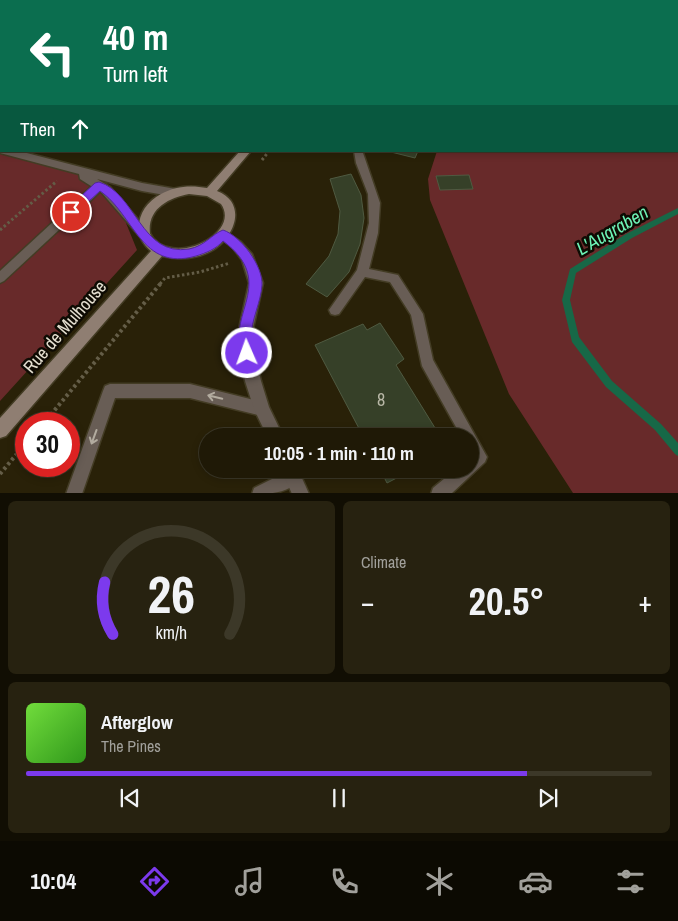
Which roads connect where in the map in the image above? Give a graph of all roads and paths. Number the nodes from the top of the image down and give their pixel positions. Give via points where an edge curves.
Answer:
1 (6, 152) edge
2 (245, 152) edge
3 (358, 153) dead end
4 (71, 169) junction
5 (99, 186) junction
6 (176, 192) junction
7 (210, 192) junction
8 (0, 230) edge
9 (145, 235) junction
10 (223, 235) junction
11 (160, 250) junction
12 (248, 258) junction
13 (362, 272) junction
14 (0, 278) edge
15 (335, 310) dead end
16 (262, 409) junction
17 (53, 412) edge
18 (271, 428) edge
19 (463, 428) edge
20 (0, 430) edge
21 (15, 456) edge
22 (0, 474) edge
23 (283, 478) edge
24 (294, 478) edge
25 (457, 478) edge
26 (74, 493) edge
27 (261, 493) edge
28 (301, 493) edge
29 (440, 493) edge

1 - 4 street
2 - 7 main road
3 - 13 lane via 373,196 374,233
4 - 5 street
4 - 6 street
4 - 8 path
5 - 9 street
5 - 14 lane
6 - 7 main road
6 - 9 main road via 160,201 147,215
7 - 10 main road via 225,200 230,210 231,221
9 - 11 main road
10 - 11 main road via 216,242 188,254
10 - 12 street
11 - 20 main road, Rue de Mulhouse
12 - 16 street via 256,283 244,338
12 - 17 path via 165,278
13 - 15 lane
13 - 19 lane via 394,278 417,314 427,362
16 - 18 street
16 -> 26 lane via 190,391 110,391
21 - 22 path
23 - 27 lane
24 - 28 street
25 - 29 lane

